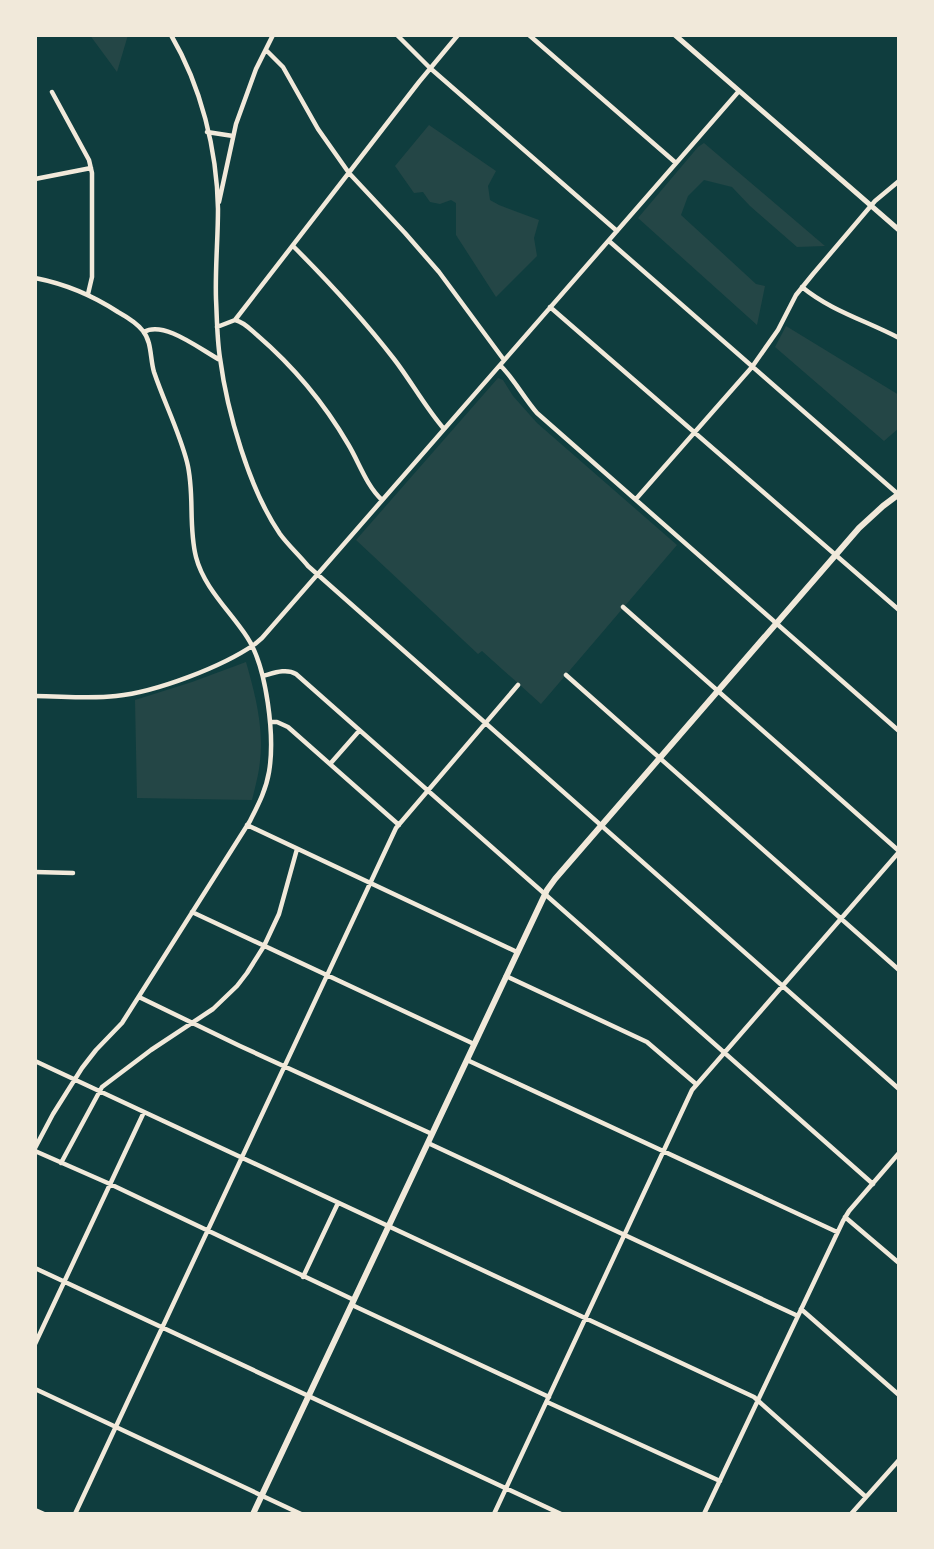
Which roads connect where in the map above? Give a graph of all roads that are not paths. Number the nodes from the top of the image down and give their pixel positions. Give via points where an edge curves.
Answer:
1 (171, 35) edge
2 (274, 35) edge
3 (397, 35) edge
4 (458, 35) edge
5 (529, 35) edge
6 (675, 35) edge
7 (266, 50) junction
8 (430, 68) junction
9 (739, 91) junction
10 (52, 92) dead end
11 (207, 132) junction
12 (233, 136) junction
13 (676, 163) junction
14 (91, 169) junction
15 (349, 173) junction
16 (35, 179) edge
17 (899, 181) edge
18 (871, 205) junction
19 (218, 210) junction
20 (899, 230) edge
21 (617, 231) junction
22 (609, 241) junction
23 (293, 246) junction
24 (35, 278) edge
25 (802, 287) junction
26 (88, 294) junction
27 (550, 307) junction
28 (235, 320) junction
29 (218, 327) junction
30 (144, 332) junction
31 (899, 338) edge
32 (220, 360) junction
33 (502, 363) junction
34 (752, 367) junction
35 (444, 429) junction
36 (694, 432) junction
37 (899, 495) edge
38 (636, 499) junction
39 (382, 500) junction
40 (836, 555) junction
41 (318, 574) junction
42 (623, 607) dead end
43 (899, 610) edge
44 (776, 623) junction
45 (252, 646) junction
46 (566, 675) dead end
47 (263, 676) junction
48 (518, 685) dead end
49 (718, 690) junction
50 (35, 696) edge
51 (270, 722) junction
52 (485, 723) junction
53 (360, 730) junction
54 (899, 731) edge
55 (659, 758) junction
56 (330, 764) junction
57 (427, 790) junction
58 (247, 825) junction
59 (398, 825) junction
60 (601, 825) junction
61 (297, 849) junction
62 (899, 852) edge
63 (35, 872) edge
64 (73, 873) dead end
65 (371, 884) junction
66 (545, 894) junction
67 (192, 912) junction
68 (841, 919) junction
69 (264, 946) junction
70 (517, 952) junction
71 (899, 970) edge
72 (328, 976) junction
73 (506, 976) junction
74 (783, 986) junction
75 (139, 997) junction
76 (191, 1023) junction
77 (474, 1044) junction
78 (724, 1053) junction
79 (467, 1060) junction
80 (35, 1061) edge
81 (285, 1066) junction
82 (75, 1079) junction
83 (696, 1084) junction
84 (899, 1088) edge
85 (99, 1091) junction
86 (144, 1112) junction
87 (432, 1134) junction
88 (428, 1143) junction
89 (35, 1149) edge
90 (664, 1152) junction
91 (899, 1153) edge
92 (242, 1158) junction
93 (61, 1163) junction
94 (110, 1184) junction
95 (873, 1184) junction
96 (338, 1203) junction
97 (845, 1217) junction
98 (388, 1226) junction
99 (208, 1231) junction
100 (837, 1232) junction
101 (625, 1235) junction
102 (899, 1263) edge
103 (35, 1268) edge
104 (303, 1276) junction
105 (64, 1282) junction
106 (353, 1302) junction
107 (801, 1308) junction
108 (798, 1315) junction
109 (586, 1318) junction
110 (162, 1328) junction
111 (35, 1344) edge
112 (35, 1389) edge
113 (899, 1395) edge
114 (309, 1396) junction
115 (548, 1399) junction
116 (758, 1400) junction
117 (116, 1427) junction
118 (899, 1460) edge
119 (720, 1481) junction
120 (506, 1489) junction
121 (262, 1496) junction
122 (866, 1497) junction
123 (35, 1510) edge
124 (44, 1514) edge
125 (75, 1514) edge
126 (253, 1514) edge
127 (301, 1514) edge
128 (494, 1514) edge
129 (561, 1514) edge
130 (705, 1514) edge
131 (851, 1514) edge

1 - 11 street via 188,70
2 - 7 street
3 - 8 street
4 - 8 street
5 - 13 street
6 - 9 main road
7 - 12 street
7 - 15 street via 283,67
8 - 15 street
8 - 21 street
9 - 13 street
9 - 18 main road
10 - 14 street
11 - 12 street
11 - 19 street
12 - 19 street
13 - 21 street
14 - 16 street
14 - 26 street via 92,278
15 - 23 street
15 - 33 street via 439,272
17 - 18 street
18 - 20 main road
18 - 25 street
19 - 29 street
21 - 22 street
22 - 27 street
22 - 34 street
23 - 28 street
23 - 35 street via 367,326
24 - 26 street
25 - 31 street via 832,308
25 - 34 street
26 - 30 street
27 - 33 street
27 - 36 street
28 - 29 street
28 - 39 street via 291,366 314,394
29 - 32 street
30 - 32 street via 165,330
30 - 45 street via 187,463 197,562
32 - 41 street via 237,433 263,506 288,544
33 - 35 street
33 - 38 street via 537,413
34 - 36 street
34 - 37 street
35 - 39 street
36 - 38 street
36 - 40 street
37 - 40 main road via 873,514
38 - 44 street
39 - 41 street
40 - 43 street
40 - 44 main road
41 - 45 street
41 - 52 street
42 - 49 street
44 - 49 main road
44 - 54 street
45 - 47 street
45 - 50 street via 205,670 128,695
46 - 55 street
47 - 51 street
47 - 53 street via 291,671
48 - 52 street
49 - 55 main road
49 - 62 street
51 - 56 street via 288,727
51 - 58 street via 269,774
52 - 57 street
52 - 60 street
53 - 56 street
53 - 57 street
55 - 60 main road
55 - 68 street
56 - 59 street
57 - 59 street
57 - 66 street
58 - 61 street
58 - 67 street
59 - 65 street
60 - 66 main road
60 - 74 street
61 - 65 street
61 - 69 street via 285,896
62 - 68 street
63 - 64 street
65 - 70 street
65 - 72 street
66 - 70 main road
66 - 78 street
67 - 69 street
67 - 75 street
68 - 71 street
68 - 74 street
69 - 72 street
69 - 76 street via 237,986
70 - 73 main road
72 - 77 street
72 - 81 street
73 - 77 main road
73 - 83 street via 647,1042
74 - 78 street
74 - 84 street
75 - 76 street
75 - 82 street
76 - 81 street
76 - 85 street
77 - 79 main road
78 - 83 street
78 - 95 street
79 - 87 main road
79 - 90 street
80 - 82 street
81 - 87 street
81 - 92 street
82 - 85 street
82 - 89 street
83 - 90 street
85 - 86 street
85 - 93 street
86 - 92 street
86 - 94 street
87 - 88 main road
88 - 98 main road
88 - 101 street
89 - 93 street
90 - 100 street
90 - 101 street
91 - 95 street
92 - 96 street
92 - 99 street
93 - 94 street
94 - 99 street
94 - 105 street
95 - 97 street
96 - 98 street
96 - 104 street
97 - 100 street
97 - 102 street
98 - 106 main road
98 - 109 street
99 - 104 street
99 - 110 street
100 - 107 street
101 - 108 street
101 - 109 street
103 - 105 street
104 - 106 street
105 - 110 street
105 - 111 street
106 - 114 main road
106 - 115 street
107 - 108 street
107 - 113 street
108 - 116 street
109 - 115 street
109 - 116 street
110 - 114 street
110 - 117 street
112 - 117 street
114 - 120 street
114 - 121 main road
115 - 119 street
115 - 120 street
116 - 119 street
116 - 122 street
117 - 121 street
117 - 125 street
118 - 122 street
119 - 130 street
120 - 128 street
120 - 129 street
121 - 126 main road
121 - 127 street
122 - 131 street
123 - 124 street

